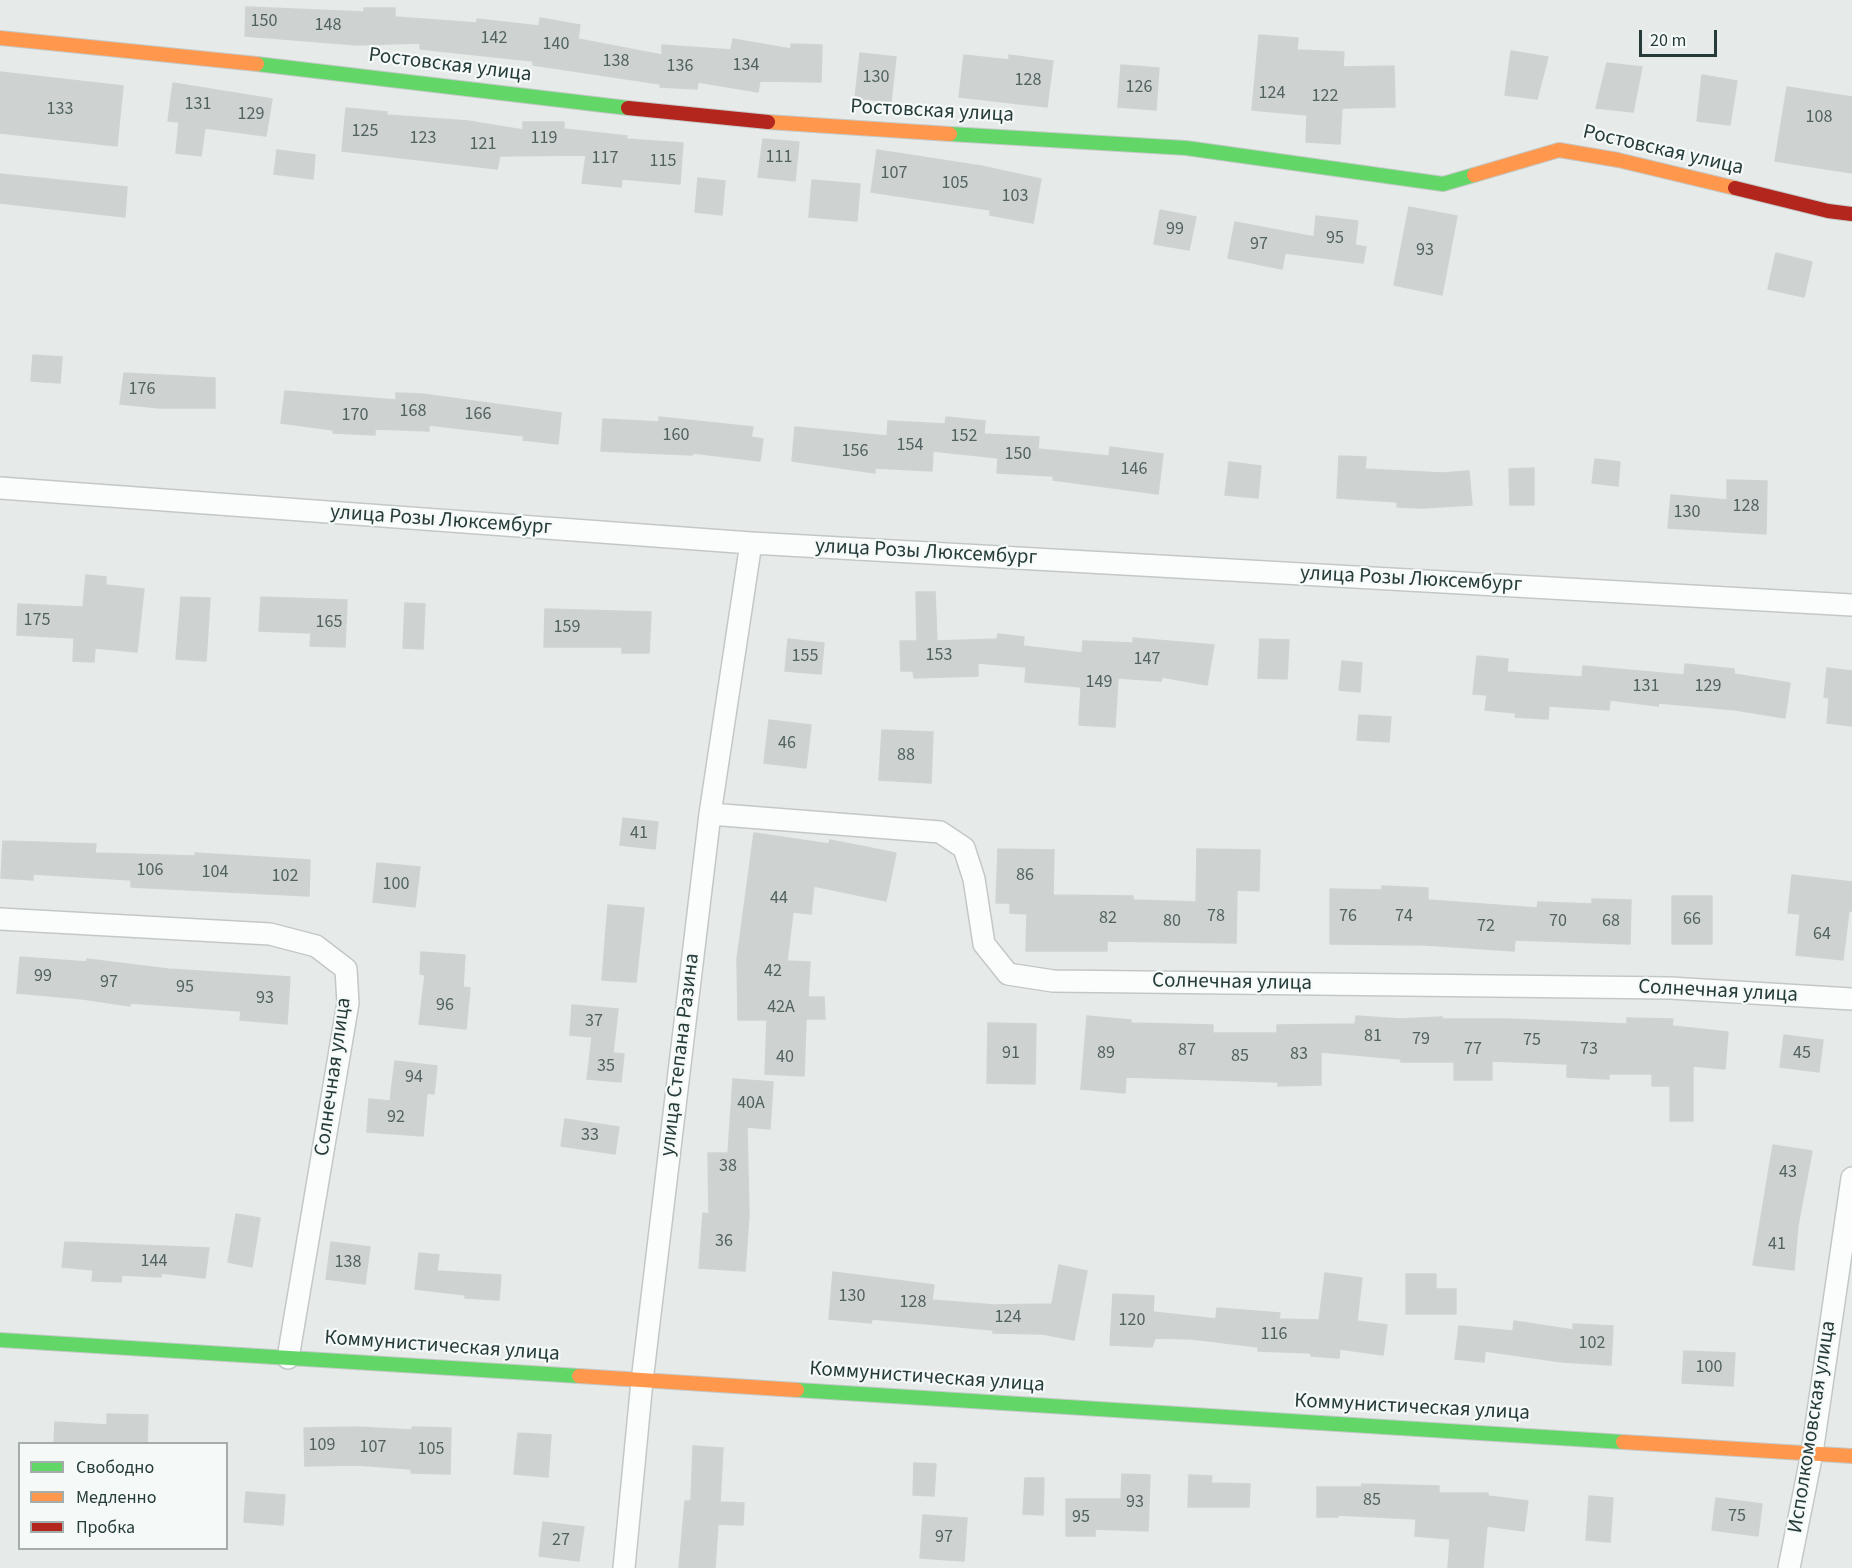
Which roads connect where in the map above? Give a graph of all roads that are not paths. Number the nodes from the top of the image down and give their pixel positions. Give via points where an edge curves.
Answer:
1 (0, 38) edge
2 (1852, 214) edge
3 (0, 488) edge
4 (751, 543) junction
5 (1852, 604) edge
6 (710, 814) junction
7 (0, 919) edge
8 (1852, 999) edge
9 (1851, 1187) edge
10 (0, 1340) edge
11 (288, 1358) junction
12 (642, 1381) junction
13 (1812, 1453) junction
14 (1852, 1456) edge
15 (624, 1568) edge
16 (1789, 1568) edge

1 - 2 street, Ростовская улица via 729,120 1186,148 1443,184 1560,150
3 - 4 street, улица Розы Люксембург
4 - 5 street, улица Розы Люксембург
4 - 6 street, улица Степана Разина
6 - 8 street, Солнечная улица via 940,832 964,848 974,879 984,944 1008,974 1042,980 1670,988
6 - 12 street, улица Степана Разина
7 - 11 street, Солнечная улица via 270,934 316,946 346,969 348,1004
9 - 13 street, Исполкомовская улица
10 - 11 street, Коммунистическая улица
11 - 12 street, Коммунистическая улица
12 - 13 street, Коммунистическая улица
12 - 15 street, улица Степана Разина
13 - 14 street, Коммунистическая улица
13 - 16 street, Исполкомовская улица

